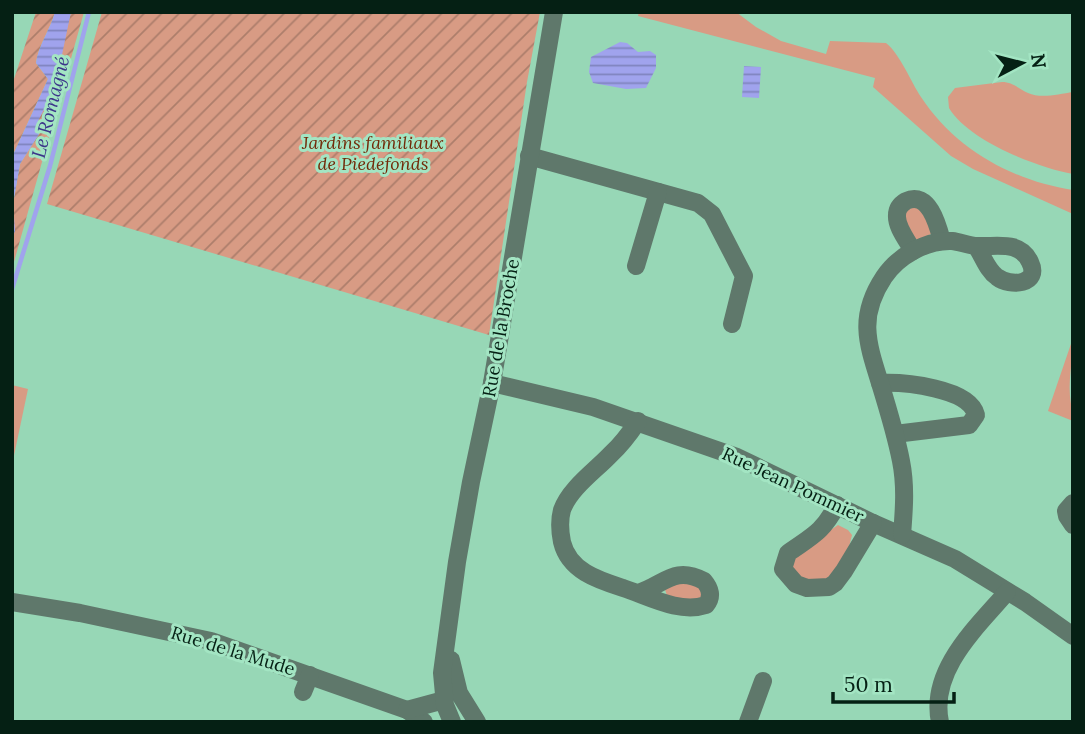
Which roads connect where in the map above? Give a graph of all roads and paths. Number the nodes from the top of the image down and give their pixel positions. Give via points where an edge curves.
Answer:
1 (554, 12) edge
2 (529, 156) junction
3 (658, 192) junction
4 (942, 242) junction
5 (976, 246) dead end
6 (913, 251) junction
7 (636, 266) dead end
8 (732, 324) dead end
9 (492, 383) junction
10 (880, 383) junction
11 (638, 421) junction
12 (895, 434) junction
13 (1073, 503) edge
14 (836, 505) junction
15 (873, 523) junction
16 (1073, 525) edge
17 (902, 535) junction
18 (1007, 592) junction
19 (638, 593) dead end
20 (12, 602) edge
21 (1073, 636) edge
22 (447, 643) junction
23 (762, 681) dead end
24 (444, 700) junction
25 (403, 714) edge
26 (454, 721) edge
27 (424, 722) edge
28 (477, 722) edge
29 (748, 722) edge
30 (940, 722) edge

1 - 2 street, Rue de la Broche
2 - 3 street
2 - 9 street, Rue de la Broche
3 - 7 street
3 - 8 street via 698,203 712,214 744,276
4 - 5 street
4 - 6 street
4 - 6 street via 924,202 905,201 897,213 898,221
6 - 10 street via 887,272 867,314 868,342
9 - 11 street, Rue Jean Pommier
9 - 22 street, Rue de la Broche via 461,535
10 - 12 street
10 - 12 street via 936,390 965,399 975,409 970,425
11 - 14 street, Rue Jean Pommier via 737,457
11 - 19 street via 573,492 559,523 563,547 578,569
12 - 17 street via 905,485
13 - 16 street via 1066,511
14 - 15 street, Rue Jean Pommier
14 - 15 street via 813,537 788,553 783,569 796,583 807,588 835,583
15 - 17 street, Rue Jean Pommier
17 - 18 street, Rue Jean Pommier via 955,559
18 - 21 street, Rue Jean Pommier
18 - 30 street via 947,670 939,703
20 - 25 street, Rue de la Mude via 211,641 307,683
22 - 24 street, Rue de la Broche
22 - 28 street via 459,693
23 - 29 street
24 - 25 street
24 - 26 street via 452,702
25 - 27 street, Rue de la Mude

